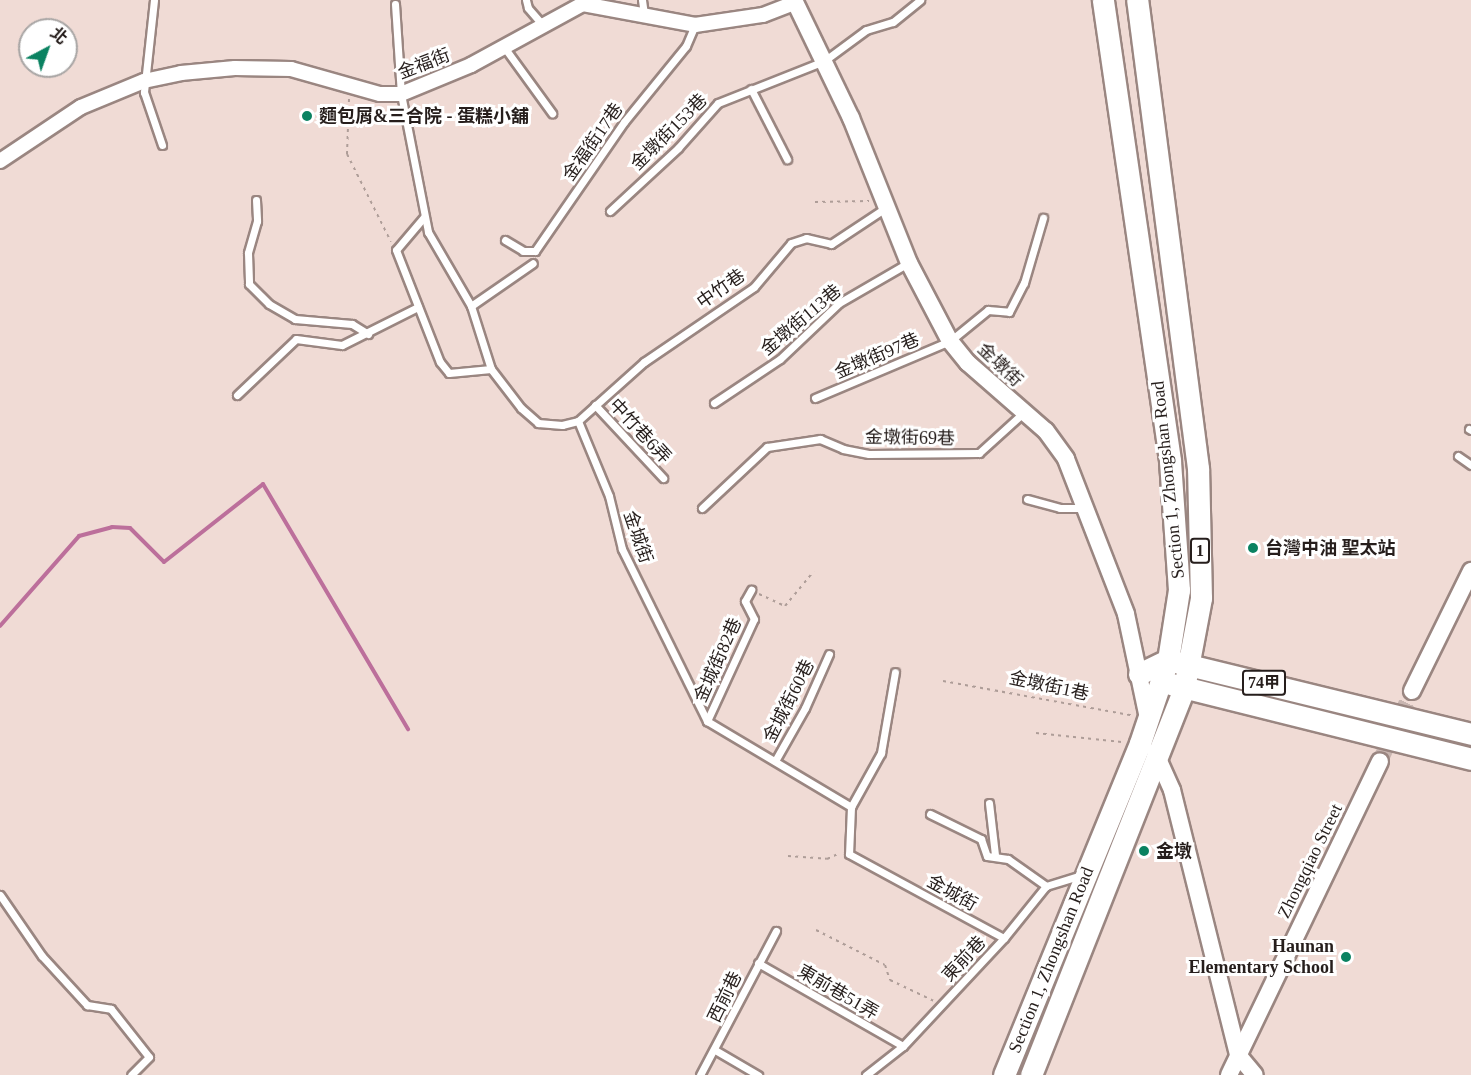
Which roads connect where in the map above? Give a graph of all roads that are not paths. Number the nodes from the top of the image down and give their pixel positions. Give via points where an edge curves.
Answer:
1 (154, 0) edge
2 (526, 0) edge
3 (920, 0) edge
4 (1103, 0) edge
5 (1137, 0) edge
6 (797, 1) edge
7 (395, 4) dead end
8 (643, 7) edge
9 (542, 24) junction
10 (694, 25) junction
11 (504, 47) junction
12 (824, 61) junction
13 (144, 81) junction
14 (751, 89) junction
15 (401, 94) junction
16 (552, 113) dead end
17 (162, 145) dead end
18 (787, 159) dead end
19 (0, 161) edge
20 (255, 200) dead end
21 (885, 203) junction
22 (610, 211) dead end
23 (424, 217) junction
24 (1043, 218) dead end
25 (506, 240) dead end
26 (533, 263) dead end
27 (909, 263) junction
28 (471, 306) junction
29 (418, 307) junction
30 (369, 334) junction
31 (950, 341) junction
32 (491, 369) junction
33 (237, 395) dead end
34 (815, 398) dead end
35 (714, 403) dead end
36 (595, 405) junction
37 (1023, 413) junction
38 (578, 421) junction
39 (1458, 456) dead end
40 (1471, 465) edge
41 (663, 478) dead end
42 (1027, 499) dead end
43 (702, 508) dead end
44 (1087, 508) junction
45 (1471, 571) edge
46 (751, 590) road end
47 (829, 654) dead end
48 (1168, 660) junction
49 (1191, 666) junction
50 (895, 672) dead end
51 (1138, 674) junction
52 (1161, 680) junction
53 (1184, 688) junction
54 (1412, 691) tunnel mouth
55 (1148, 718) junction
56 (707, 721) junction
57 (1471, 734) edge
58 (1471, 759) edge
59 (1157, 760) junction
60 (775, 761) junction
61 (1380, 761) tunnel mouth
62 (989, 803) dead end
63 (851, 807) junction
64 (930, 814) dead end
65 (995, 855) junction
66 (1087, 873) junction
67 (1046, 886) junction
68 (0, 895) edge
69 (776, 931) dead end
70 (1004, 938) junction
71 (758, 963) junction
72 (903, 1046) junction
73 (715, 1050) junction
74 (1238, 1055) junction
75 (131, 1075) edge
76 (700, 1075) edge
77 (758, 1075) edge
78 (866, 1075) edge
79 (1004, 1075) edge
80 (1031, 1075) edge
81 (1229, 1075) edge
82 (1255, 1075) edge

1 - 13 lane
2 - 9 lane
3 - 12 lane, 金墩街153巷 via 893,22 866,30
4 - 48 main road, Section 1, Zhongshan Road / 1 via 1170,460 1179,590
5 - 49 main road, Section 1, Zhongshan Road / 1 via 1198,468 1201,598
6 - 10 street, 金福街 via 763,15
6 - 12 street, 金墩街
7 - 15 lane
8 - 9 street, 金福街 via 584,4
8 - 10 street, 金福街
9 - 11 street, 金福街
10 - 25 lane, 金福街17巷 via 686,46 624,122 535,251 523,251
11 - 15 street, 金福街
11 - 16 lane
12 - 14 lane, 金墩街153巷
12 - 21 street, 金墩街
13 - 15 street, 金福街 via 235,68 291,69 380,94
13 - 17 lane
13 - 19 street, 金福街 via 81,107
14 - 18 lane
14 - 22 lane, 金墩街153巷 via 718,103 678,148
15 - 23 lane
20 - 30 lane via 257,221 248,253 249,284 268,304 295,319 352,324
21 - 27 street, 金墩街
21 - 36 lane, 中竹巷 via 831,244 807,238 791,243 754,287 644,362
23 - 28 lane
23 - 29 lane via 396,250
24 - 31 lane, 金墩街97巷 via 1024,283 1009,312 988,310
26 - 28 lane
27 - 31 street, 金墩街
27 - 35 lane, 金墩街113巷 via 839,303 780,359
28 - 32 lane
29 - 30 lane
29 - 32 lane via 440,362 449,373
30 - 33 lane via 342,345 296,339
31 - 34 lane, 金墩街97巷
31 - 37 street, 金墩街 via 968,363
32 - 38 lane via 538,423 562,425
36 - 38 lane, 中竹巷
36 - 41 lane, 中竹巷6弄
37 - 43 lane, 金墩街69巷 via 979,453 869,454 820,439 767,447
37 - 44 street, 金墩街 via 1046,431 1066,459
38 - 56 lane, 金城街 via 609,496 622,549
39 - 40 lane
42 - 44 lane via 1060,508
44 - 51 street, 金墩街 via 1126,614
45 - 54 street
46 - 56 lane, 金城街82巷 via 745,601 754,619
47 - 60 lane, 金城街60巷
48 - 49 main road, 74甲
48 - 51 main road
48 - 52 main road, Section 1, Zhongshan Road / 1
49 - 53 main road, Section 1, Zhongshan Road / 1
49 - 57 main road, 74甲
50 - 63 lane via 881,753
51 - 52 main road, 74甲
51 - 55 street, 金墩街
52 - 53 main road, 74甲
52 - 55 main road, Section 1, Zhongshan Road / 1
53 - 58 main road, 74甲
53 - 59 main road, Section 1, Zhongshan Road / 1
55 - 59 street, 金墩街
55 - 66 main road, Section 1, Zhongshan Road / 1
56 - 60 lane
59 - 74 street, 金墩街 via 1172,790
59 - 80 main road, Section 1, Zhongshan Road / 1
60 - 63 lane
61 - 74 street, Zhongqiao Street
62 - 65 lane
63 - 70 lane, 金城街 via 849,854
64 - 65 lane via 981,839 987,856
65 - 67 lane via 1008,859
66 - 67 lane
66 - 79 main road, Section 1, Zhongshan Road / 1
67 - 70 lane, 東前巷
68 - 75 lane via 50,964 87,1005 111,1009 148,1057
69 - 71 lane, 西前巷
70 - 72 lane, 東前巷
71 - 72 lane, 東前巷51弄
71 - 73 lane, 西前巷
72 - 78 lane, 東前巷
73 - 76 lane, 西前巷
73 - 77 lane
74 - 81 street, Zhongqiao Street
74 - 82 street

